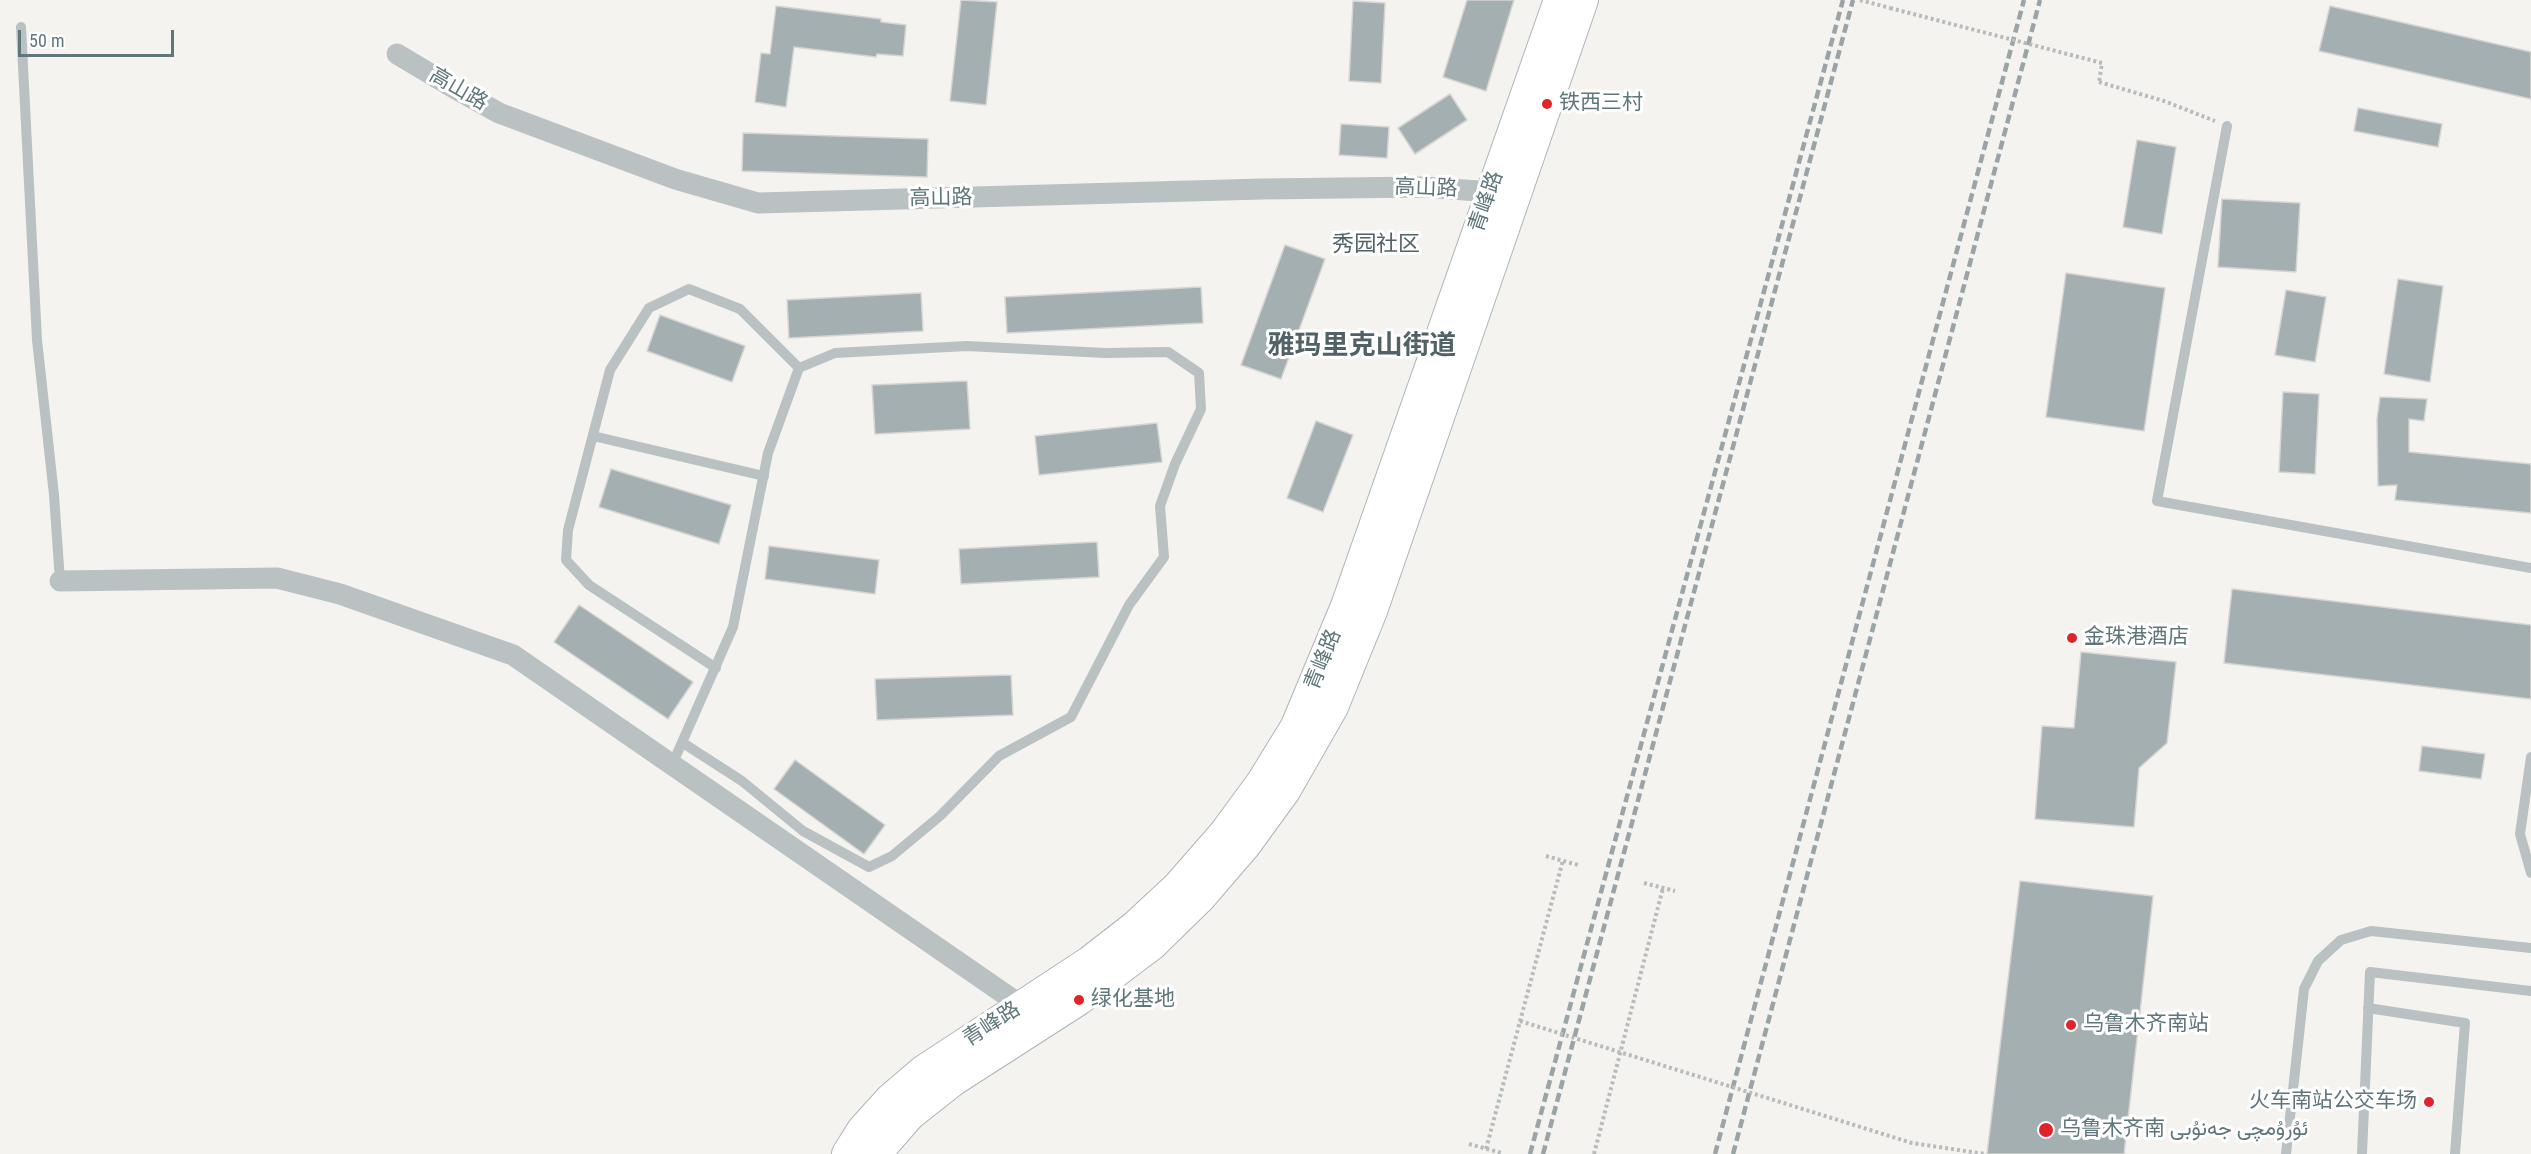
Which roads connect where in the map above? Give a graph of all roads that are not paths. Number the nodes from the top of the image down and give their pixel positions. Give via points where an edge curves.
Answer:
1 (1558, 0) edge
2 (1583, 0) edge
3 (21, 27) dead end
4 (397, 54) dead end
5 (2227, 126) road end
6 (1503, 193) junction
7 (799, 368) junction
8 (592, 436) junction
9 (764, 476) junction
10 (2531, 568) edge
11 (60, 581) joint
12 (716, 668) junction
13 (683, 743) junction
14 (2531, 757) edge
15 (672, 765) junction
16 (2531, 873) edge
17 (2531, 948) edge
18 (2531, 992) edge
19 (1022, 1006) junction
20 (2368, 1008) junction
21 (847, 1154) edge
22 (876, 1154) edge
23 (2286, 1154) edge
24 (2362, 1154) edge
25 (2455, 1154) edge

1 - 6 main road, 青峰路
2 - 6 main road, 青峰路
3 - 11 lane via 37,340
4 - 6 street, 高山路 via 499,113 675,179 758,203 1262,189 1424,187
5 - 10 lane via 2157,501
6 - 19 main road, 青峰路 via 1346,606 1296,726 1225,832 1177,887 1090,961
6 - 22 main road, 青峰路 via 1368,620 1332,707 1285,791 1201,897 1152,945 1079,1000 953,1082 910,1115
7 - 8 lane via 740,309 689,289 649,308 610,370
7 - 9 lane via 768,453
7 - 13 lane via 835,353 967,346 1168,352 1199,373 1201,409 1160,506 1164,557 1129,605 1071,717 999,756 940,816 892,856 869,867 803,831 742,781
8 - 9 lane
8 - 12 lane via 568,530 566,560 589,585
9 - 12 lane via 733,627
11 - 15 street via 278,578 340,594 513,655
12 - 13 lane
13 - 15 lane
14 - 16 lane via 2520,834
15 - 19 street
17 - 23 lane via 2371,931 2341,940 2318,961 2304,989
18 - 20 lane via 2370,972
19 - 21 main road, 青峰路 via 907,1084 862,1130
20 - 24 lane
20 - 25 lane via 2465,1023

